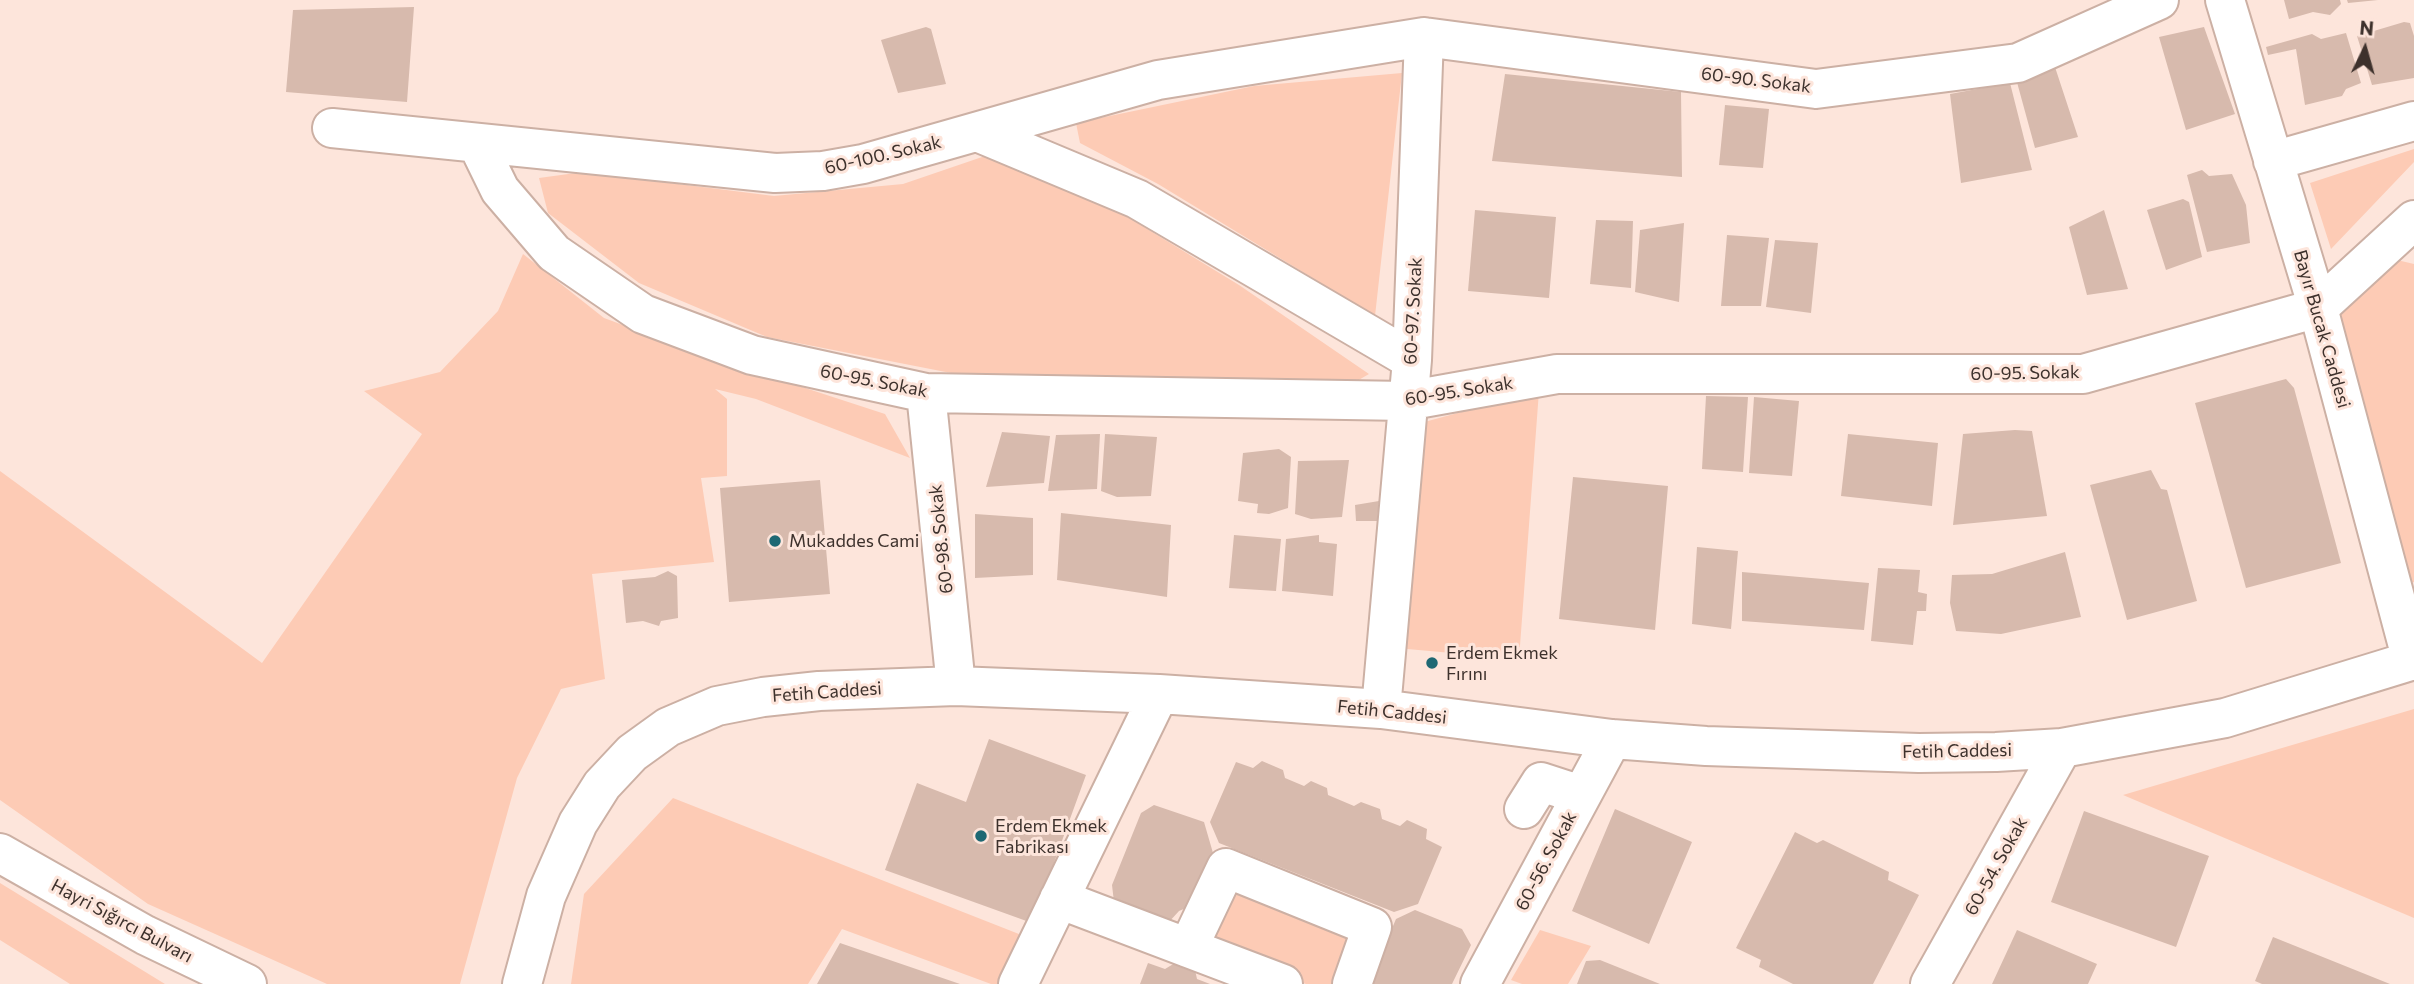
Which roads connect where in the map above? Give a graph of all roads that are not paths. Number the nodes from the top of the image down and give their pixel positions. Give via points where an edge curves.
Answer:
1 (2159, 0) edge
2 (2225, 0) edge
3 (1424, 37) junction
4 (2414, 121) edge
5 (332, 128) dead end
6 (977, 132) junction
7 (477, 142) junction
8 (2273, 161) junction
9 (2412, 227) edge
10 (2318, 308) junction
11 (1412, 360) junction
12 (926, 393) junction
13 (1406, 401) junction
14 (2413, 660) edge
15 (956, 685) junction
16 (1159, 694) junction
17 (1381, 709) junction
18 (1612, 739) junction
19 (2062, 748) junction
20 (1581, 795) junction
21 (1524, 809) dead end
22 (0, 853) edge
23 (1059, 899) junction
24 (1188, 948) junction
25 (247, 984) edge
26 (522, 984) edge
27 (1018, 984) edge
28 (1283, 984) edge
29 (1352, 984) edge
30 (1480, 984) edge
31 (1930, 984) edge

1 - 3 street, 60-90. Sokak via 2018,63 1816,89
2 - 8 street, Bayır Bucak Caddesi
3 - 6 street, 60-100. Sokak via 1158,80
3 - 11 street, 60-97. Sokak
4 - 8 street
5 - 7 street, 60-100. Sokak
6 - 7 street, 60-100. Sokak via 863,164 775,173
6 - 11 street via 1137,198
7 - 12 street, 60-95. Sokak via 500,190 554,253 643,314 752,355
8 - 10 street, Bayır Bucak Caddesi
9 - 10 street, 60-95. Sokak
10 - 13 street, 60-95. Sokak via 2083,374 1557,374
10 - 14 street, Bayır Bucak Caddesi
11 - 13 street, 60-97. Sokak
12 - 13 street, 60-95. Sokak
12 - 15 street, 60-98. Sokak
13 - 17 street, 60-97. Sokak
14 - 19 street, Fetih Caddesi via 2225,718
15 - 16 street, Fetih Caddesi
15 - 26 street, Fetih Caddesi via 763,696 718,706 668,727 632,753 602,785 578,823 546,896
16 - 17 street, Fetih Caddesi
16 - 23 street
17 - 18 street, Fetih Caddesi
18 - 19 street, Fetih Caddesi via 1919,753
18 - 20 street, 60-56. Sokak
19 - 31 street, 60-54. Sokak
20 - 21 street via 1541,782
20 - 30 street, 60-56. Sokak
22 - 25 street, Hayri Sığırcı Bulvarı via 145,935
23 - 24 street
23 - 27 street
24 - 28 street
24 - 29 street via 1226,868 1372,927

